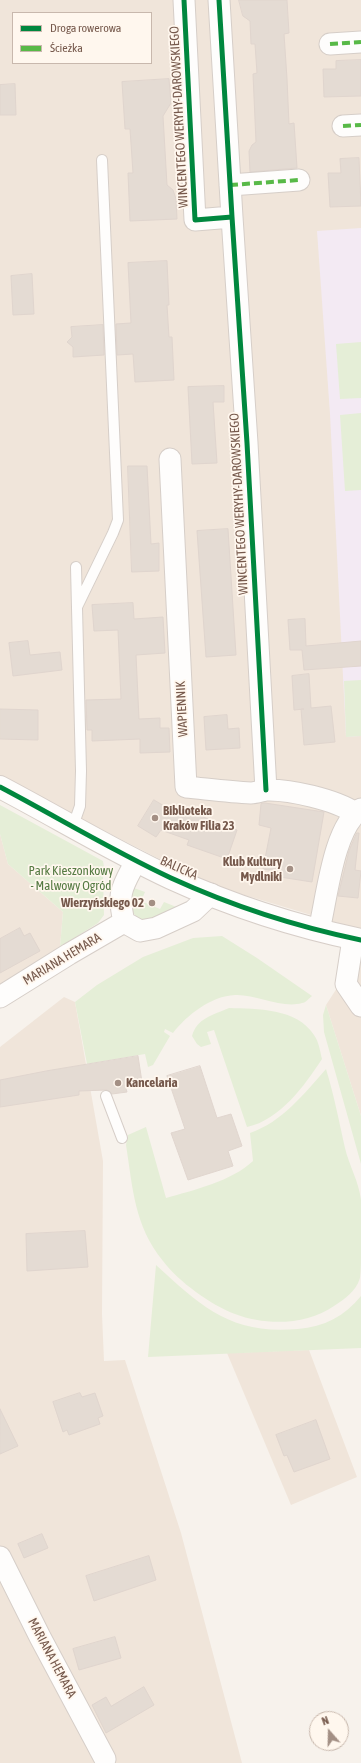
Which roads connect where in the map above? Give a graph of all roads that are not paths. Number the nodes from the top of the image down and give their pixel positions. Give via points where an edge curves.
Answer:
1 (184, 0) edge
2 (219, 0) edge
3 (361, 42) edge
4 (330, 44) dead end
5 (102, 160) dead end
6 (299, 180) dead end
7 (230, 185) junction
8 (232, 217) junction
9 (170, 458) dead end
10 (76, 567) dead end
11 (77, 607) junction
12 (0, 787) edge
13 (266, 790) junction
14 (358, 811) edge
15 (73, 826) junction
16 (136, 861) junction
17 (211, 894) junction
18 (124, 922) junction
19 (319, 930) junction
20 (357, 939) edge
21 (0, 997) edge
22 (361, 1006) edge
23 (106, 1096) dead end
24 (122, 1138) dead end
25 (0, 1557) edge
26 (105, 1759) dead end

1 - 8 street, WINCENTEGO WERYHY-DAROWSKIEGO via 195,220
2 - 7 street, WINCENTEGO WERYHY-DAROWSKIEGO
3 - 4 street
5 - 11 lane via 118,520
6 - 7 street
7 - 8 street, WINCENTEGO WERYHY-DAROWSKIEGO
8 - 13 street, WINCENTEGO WERYHY-DAROWSKIEGO
9 - 13 street, WAPIENNIK via 186,787 252,793
10 - 11 lane
11 - 15 lane via 81,800
12 - 15 street, BALICKA
13 - 14 street, WAPIENNIK via 332,801
14 - 19 street via 346,828 333,863
15 - 16 street, BALICKA
16 - 17 street, BALICKA
16 - 18 street via 120,894
17 - 18 street via 193,911 156,928 140,931
17 - 19 street, BALICKA
18 - 21 street, MARIANA HEMARA
19 - 20 street, BALICKA
20 - 22 street via 346,984
23 - 24 lane
25 - 26 street, MARIANA HEMARA

